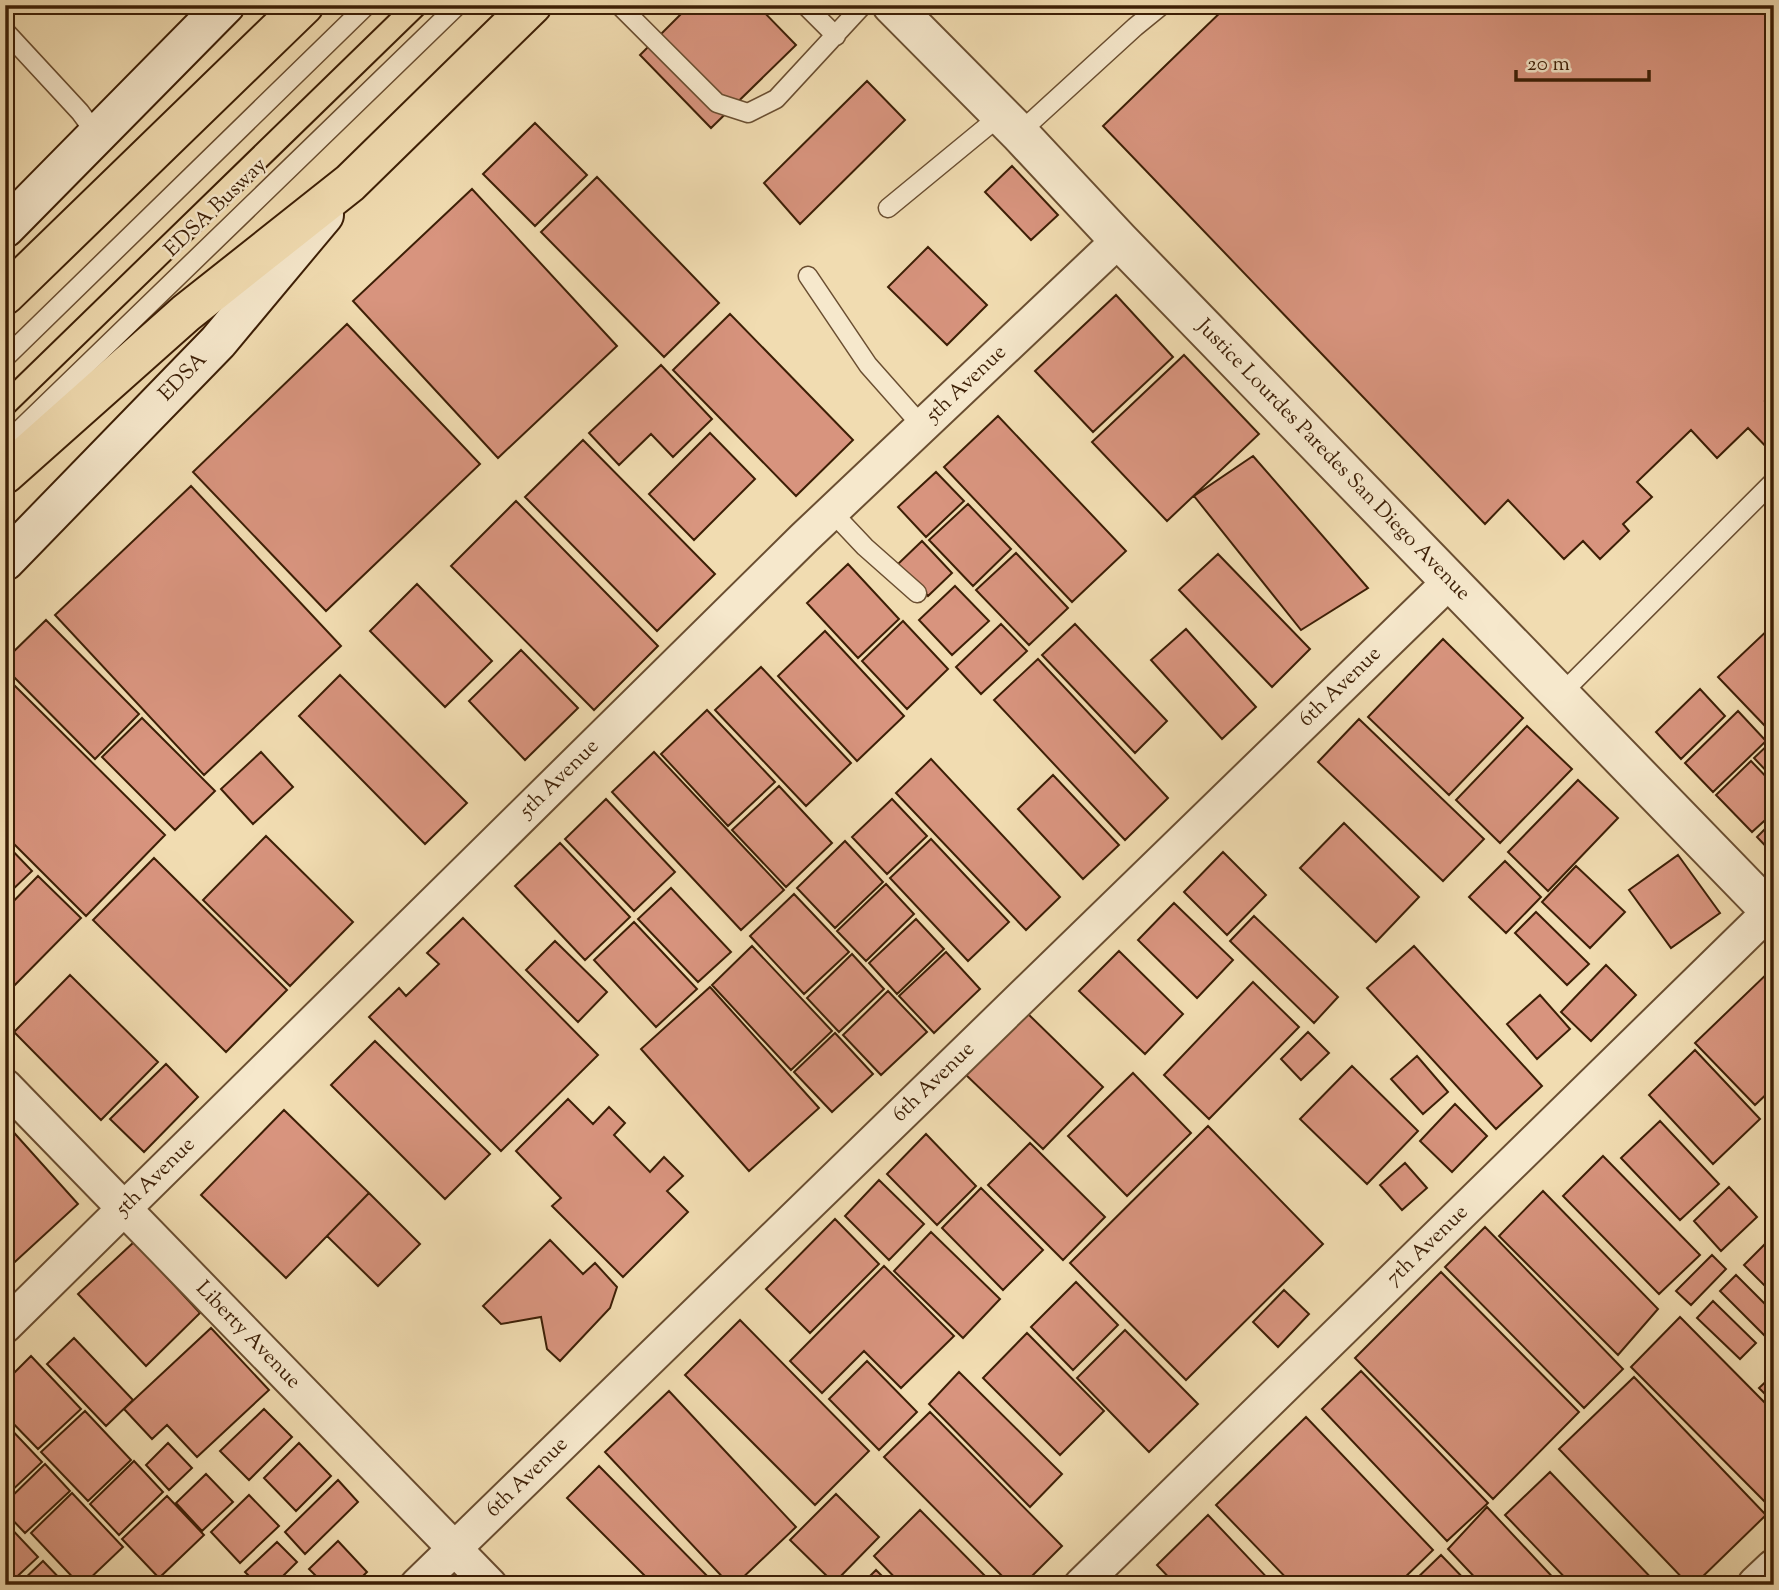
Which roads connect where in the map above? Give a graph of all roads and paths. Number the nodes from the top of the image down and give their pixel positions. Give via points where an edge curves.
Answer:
1 (225, 5) edge
2 (304, 5) edge
3 (367, 5) edge
4 (458, 5) edge
5 (532, 5) edge
6 (619, 5) edge
7 (805, 5) edge
8 (863, 5) edge
9 (892, 5) edge
10 (1163, 5) edge
11 (5, 31) edge
12 (836, 36) junction
13 (1010, 124) junction
14 (97, 135) junction
15 (350, 183) junction
16 (888, 208) dead end
17 (5, 228) edge
18 (1119, 240) junction
19 (808, 276) dead end
20 (5, 295) edge
21 (5, 358) edge
22 (922, 426) junction
23 (13, 451) edge
24 (1774, 481) edge
25 (832, 512) junction
26 (5, 561) edge
27 (1450, 581) junction
28 (917, 593) dead end
29 (1560, 695) junction
30 (1772, 911) edge
31 (5, 1086) edge
32 (125, 1209) junction
33 (5, 1326) edge
34 (454, 1548) junction
35 (1774, 1569) edge
36 (416, 1585) edge
37 (490, 1585) edge
38 (1081, 1585) edge
39 (1757, 1585) edge

1 - 14 street
2 - 20 highway
3 - 21 lane, EDSA Busway
4 - 23 lane, EDSA Busway
5 - 15 highway, EDSA
6 - 12 lane via 717,103 748,113 776,99
7 - 12 lane
8 - 12 lane
9 - 13 street, Justice Lourdes Paredes San Diego Avenue
10 - 13 lane
11 - 14 lane
13 - 16 lane
13 - 18 street, Justice Lourdes Paredes San Diego Avenue
14 - 17 street
15 - 23 highway, EDSA
15 - 26 street, EDSA via 218,342
18 - 22 street, 5th Avenue
18 - 27 street, Justice Lourdes Paredes San Diego Avenue
19 - 22 lane via 869,365
22 - 25 street, 5th Avenue
24 - 29 lane
25 - 28 lane
25 - 32 street, 5th Avenue
27 - 29 street, Justice Lourdes Paredes San Diego Avenue
27 - 34 street, 6th Avenue
29 - 30 street, Justice Lourdes Paredes San Diego Avenue
30 - 38 street, 7th Avenue
31 - 32 street, Liberty Avenue
32 - 33 street, 5th Avenue
32 - 34 street, Liberty Avenue
34 - 36 street, 6th Avenue
34 - 37 street, Liberty Avenue
35 - 39 street

